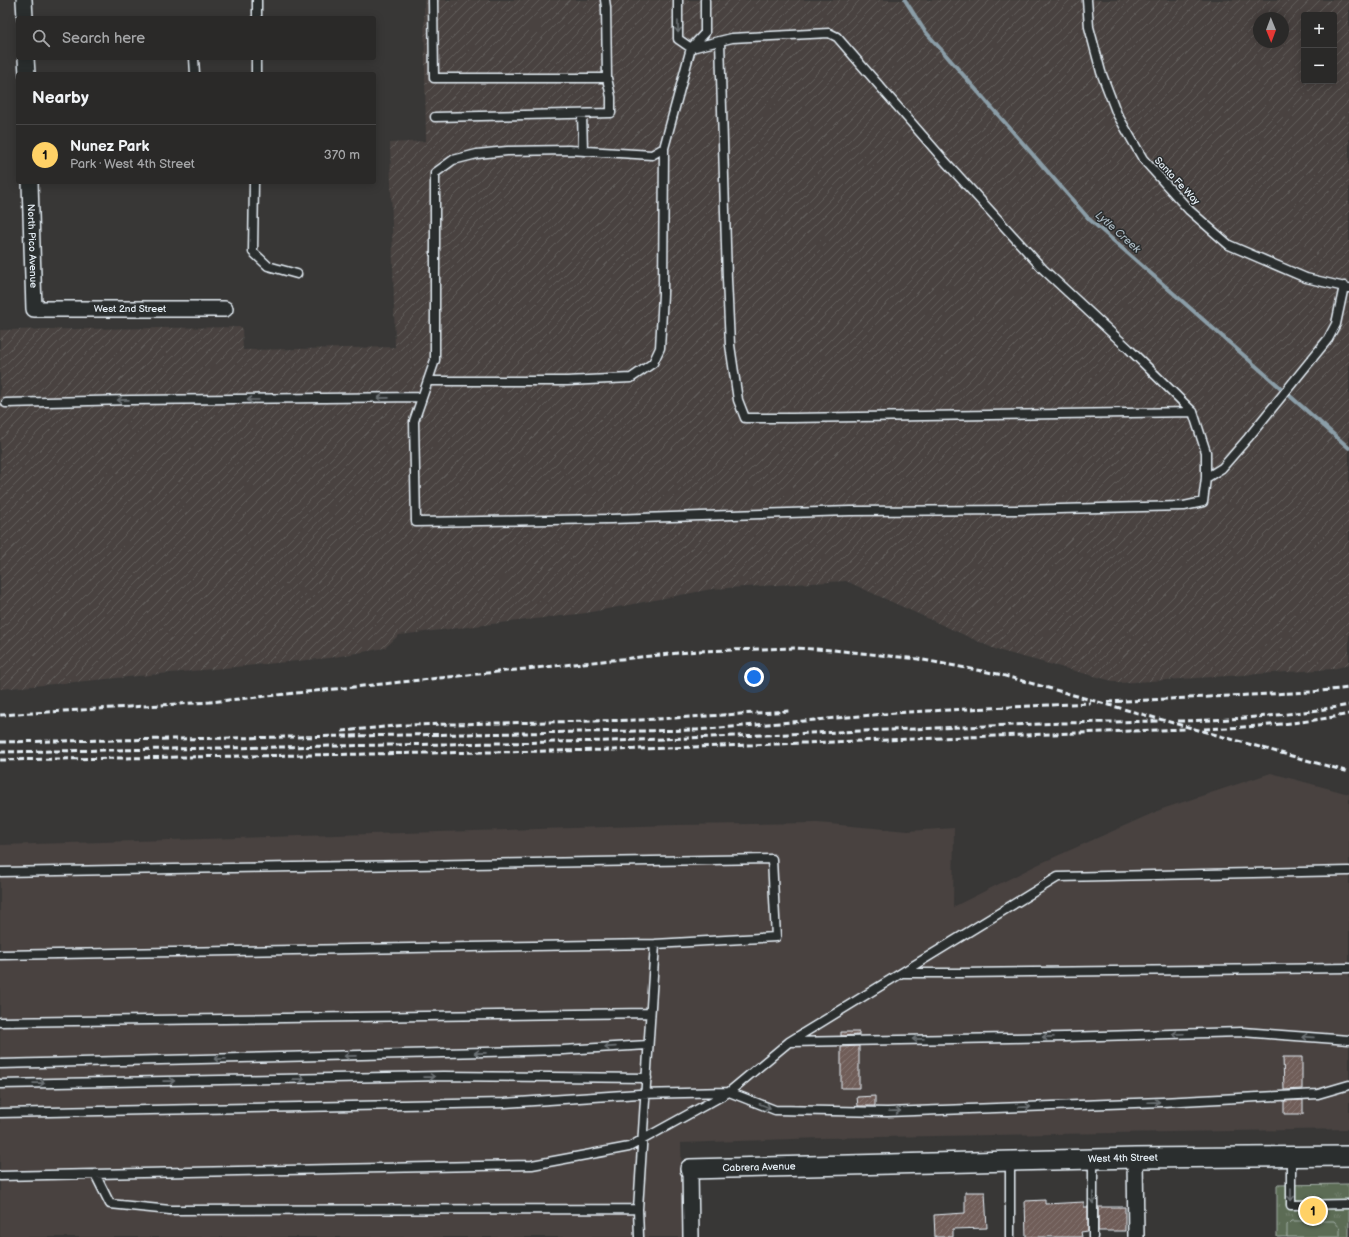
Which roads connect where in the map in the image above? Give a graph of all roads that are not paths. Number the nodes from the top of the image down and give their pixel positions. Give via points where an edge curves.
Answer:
1 (24, 0) edge
2 (257, 0) edge
3 (433, 0) edge
4 (605, 0) edge
5 (678, 0) edge
6 (705, 0) edge
7 (1087, 0) edge
8 (25, 16) edge
9 (257, 16) edge
10 (720, 41) junction
11 (690, 48) junction
12 (26, 60) edge
13 (194, 60) edge
14 (256, 60) edge
15 (27, 72) edge
16 (195, 72) edge
17 (256, 72) edge
18 (607, 78) junction
19 (582, 114) junction
20 (435, 117) dead end
21 (664, 148) junction
22 (583, 151) junction
23 (30, 184) edge
24 (254, 184) edge
25 (297, 274) dead end
26 (1346, 287) edge
27 (34, 309) joint
28 (226, 309) dead end
29 (428, 381) junction
30 (422, 397) junction
31 (6, 403) dead end
32 (1193, 412) junction
33 (1206, 478) junction
34 (1349, 871) edge
35 (0, 872) edge
36 (655, 944) junction
37 (0, 955) edge
38 (1349, 968) edge
39 (901, 973) junction
40 (650, 1012) junction
41 (0, 1022) edge
42 (1348, 1040) edge
43 (789, 1042) junction
44 (648, 1045) junction
45 (0, 1064) edge
46 (646, 1078) junction
47 (0, 1084) edge
48 (1349, 1085) edge
49 (729, 1092) junction
50 (646, 1094) junction
51 (0, 1113) edge
52 (643, 1139) junction
53 (1291, 1156) junction
54 (1349, 1156) edge
55 (1135, 1158) junction
56 (1093, 1159) junction
57 (1010, 1161) junction
58 (898, 1163) joint
59 (690, 1169) joint
60 (95, 1174) junction
61 (0, 1176) edge
62 (1349, 1204) edge
63 (638, 1209) junction
64 (639, 1237) edge
65 (691, 1237) edge
66 (1010, 1237) edge
67 (1093, 1237) edge
68 (1136, 1237) edge

1 - 8 street
2 - 9 lane
3 - 18 lane via 434,78
4 - 18 lane
5 -> 11 lane via 678,39
6 - 11 lane via 705,33
7 - 26 lane, Santa Fe Way via 1089,27 1116,114 1143,159 1189,210 1229,245 1306,278
10 - 11 lane
10 - 32 lane via 732,38 829,33 837,37 943,160 1043,269
10 - 32 lane via 730,345 738,400 745,418
11 - 21 lane
12 - 15 street
13 - 16 lane
14 - 17 lane
18 - 19 lane via 612,113
19 - 20 lane
19 - 22 lane
21 - 22 lane via 652,155
21 - 29 lane via 663,294 660,348 653,363 631,378 567,381
22 - 29 lane via 507,151 477,154 453,160 435,173 435,360
23 - 27 street, North Pico Avenue
24 - 25 lane via 253,252 268,266
26 - 33 lane via 1336,324 1328,339 1222,468
27 - 28 street, West 2nd Street
29 - 30 lane
30 -> 31 lane
30 - 33 lane via 414,421 416,522 1184,506 1203,502
32 - 33 lane via 1206,452
34 - 39 lane via 1058,877
35 - 36 lane via 772,859 776,937
36 - 37 lane
36 - 40 lane
38 - 39 lane
39 - 43 lane
40 - 41 lane
40 - 44 lane
42 -> 43 lane via 1242,1032
43 - 49 lane
44 -> 45 lane via 563,1050
44 - 46 lane
47 -> 46 lane via 443,1076
46 - 50 lane
49 -> 48 lane via 775,1110 887,1112 1318,1094
49 - 50 lane
49 - 52 lane
50 - 51 lane via 504,1103
50 - 52 lane
52 - 60 lane via 629,1147 532,1165
52 - 63 lane
53 - 54 street, West 4th Street
53 - 55 street, West 4th Street
53 -> 62 lane via 1291,1205
55 - 56 street, West 4th Street
55 - 68 street
56 - 57 street, West 4th Street
56 -> 67 lane
57 - 58 street, West 4th Street
57 - 66 lane
58 - 59 street, Cabrera Avenue
59 - 65 street, Cabrera Avenue
60 - 61 lane
60 - 63 lane via 110,1204 170,1210
63 - 64 lane

